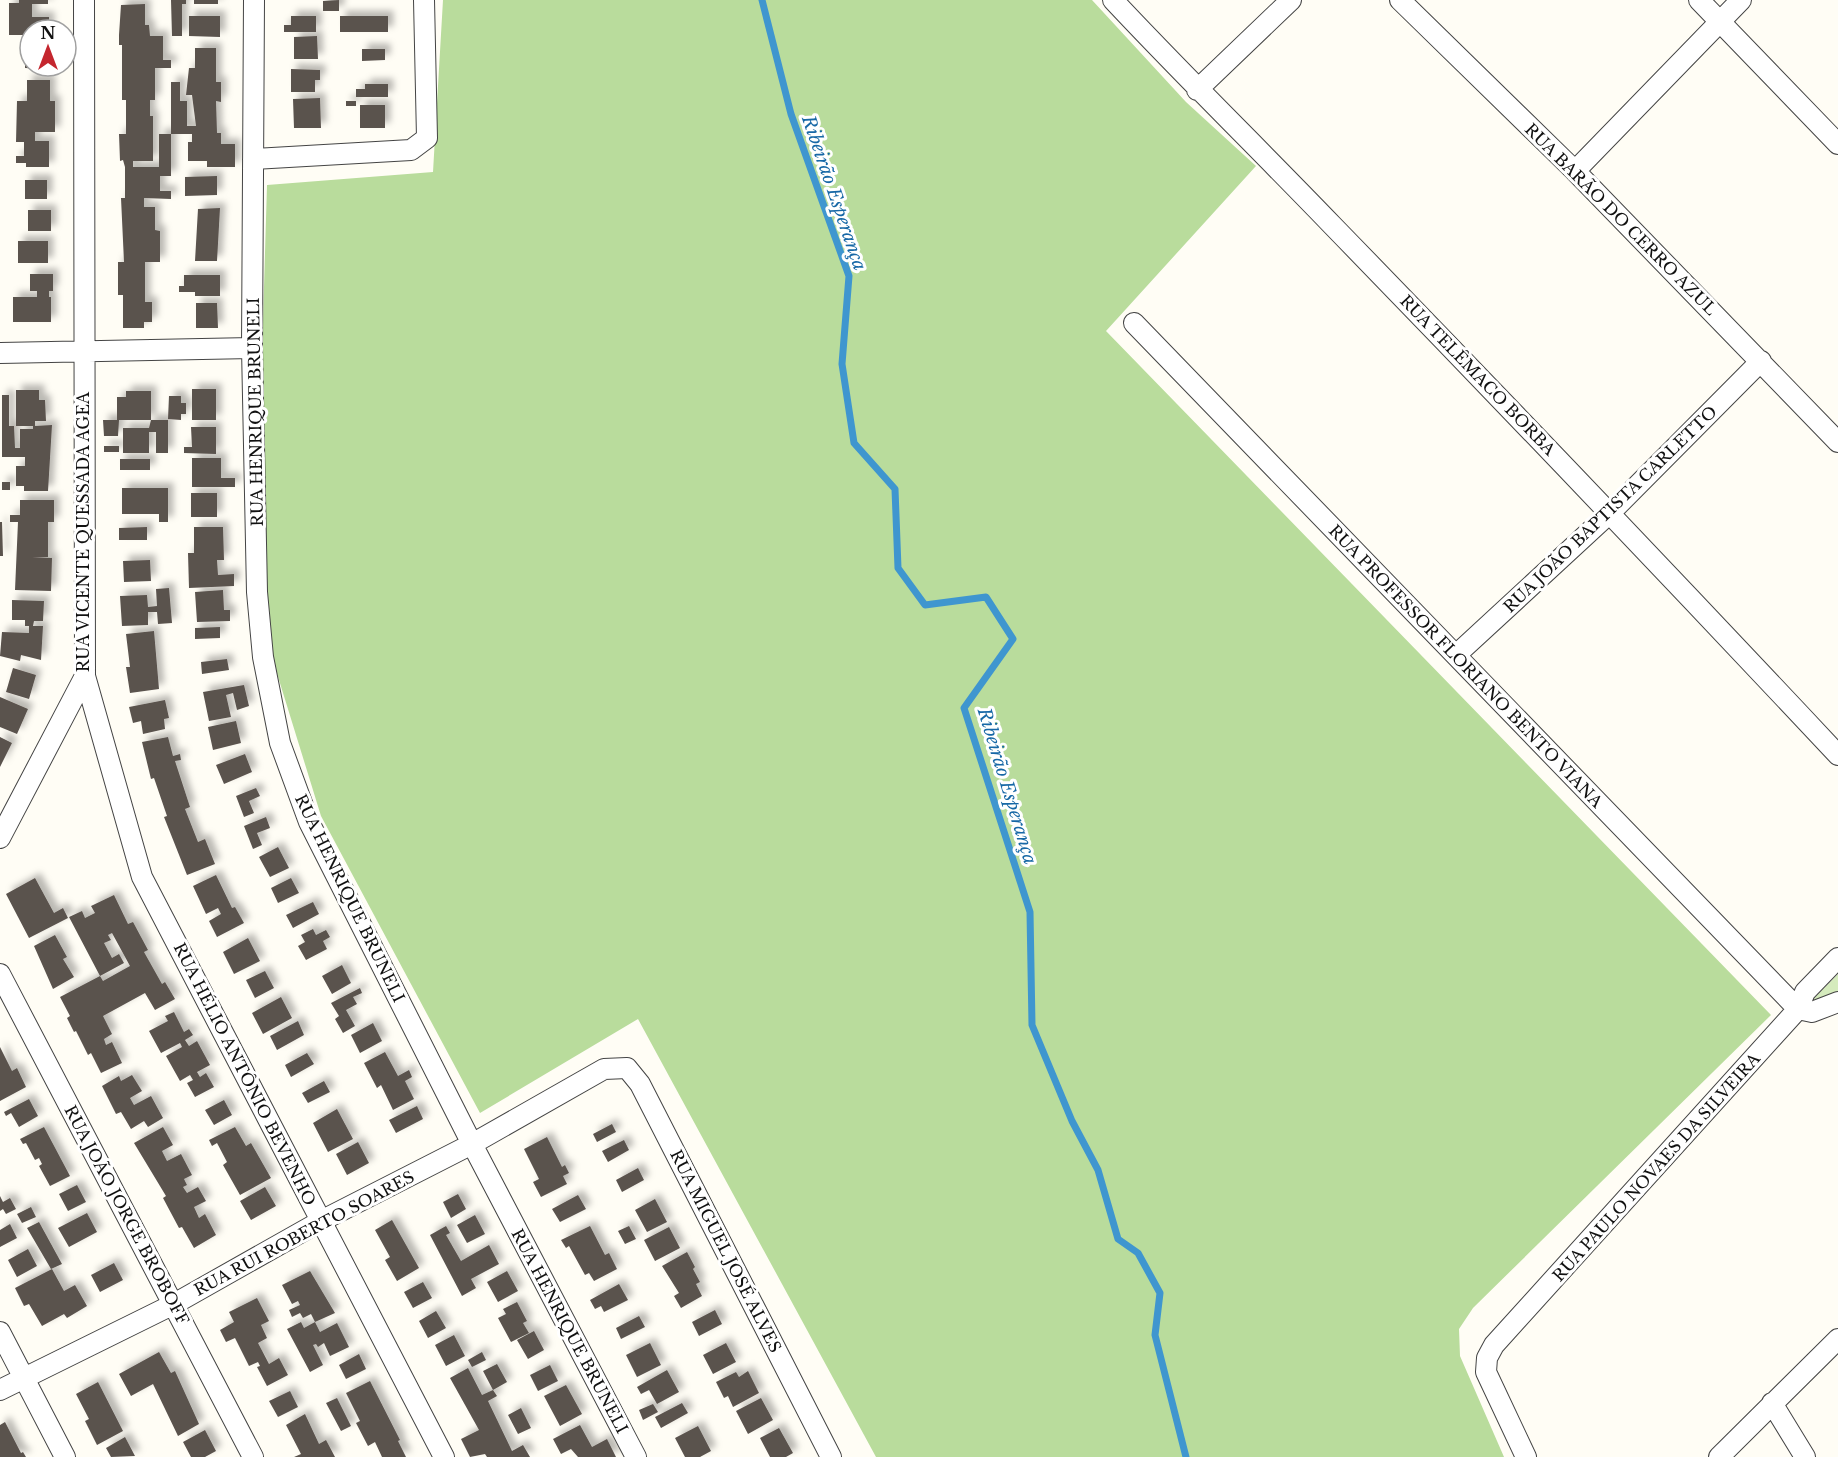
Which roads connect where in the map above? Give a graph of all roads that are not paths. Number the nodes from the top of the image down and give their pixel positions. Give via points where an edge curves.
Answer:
1 (84, 0) edge
2 (254, 0) edge
3 (424, 0) edge
4 (1113, 0) edge
5 (1291, 0) edge
6 (1400, 0) edge
7 (1700, 0) edge
8 (1741, 0) edge
9 (1720, 21) junction
10 (1197, 90) junction
11 (1838, 144) edge
12 (253, 159) junction
13 (1575, 171) junction
14 (1134, 323) dead end
15 (252, 348) junction
16 (84, 350) junction
17 (0, 353) edge
18 (1761, 361) junction
19 (1838, 442) edge
20 (1611, 512) junction
21 (1456, 655) junction
22 (85, 676) junction
23 (1838, 755) edge
24 (0, 838) edge
25 (1838, 958) edge
26 (0, 974) edge
27 (1838, 1002) edge
28 (1798, 1009) junction
29 (604, 1069) joint
30 (472, 1144) junction
31 (321, 1221) junction
32 (174, 1304) junction
33 (0, 1332) edge
34 (1838, 1339) edge
35 (24, 1378) junction
36 (0, 1390) edge
37 (1772, 1402) junction
38 (65, 1457) edge
39 (253, 1457) edge
40 (444, 1457) edge
41 (636, 1457) edge
42 (831, 1457) edge
43 (1526, 1457) edge
44 (1719, 1457) edge
45 (1805, 1457) edge

1 - 16 street
2 - 12 street, RUA HENRIQUE BRUNELI
3 - 12 street via 427,138 411,150
4 - 10 street, RUA TELÊMACO BORBA
5 - 10 street
6 - 13 street, RUA BARÃO DO CERRO AZUL
7 - 9 street
8 - 9 street
9 - 11 street
9 - 13 street
10 - 20 street, RUA TELÊMACO BORBA via 1275,165
12 - 15 street, RUA HENRIQUE BRUNELI
13 - 18 street, RUA BARÃO DO CERRO AZUL
14 - 21 street, RUA PROFESSOR FLORIANO BENTO VIANA
15 - 16 street
15 - 30 street, RUA HENRIQUE BRUNELI via 257,592 263,657 280,743 309,822
16 - 17 street
16 - 22 street, RUA VICENTE QUESSADA AGEA
18 - 19 street, RUA BARÃO DO CERRO AZUL
18 - 20 street, RUA JOÃO BAPTISTA CARLETTO
20 - 21 street, RUA JOÃO BAPTISTA CARLETTO
20 - 23 street, RUA TELÊMACO BORBA
21 - 28 street, RUA PROFESSOR FLORIANO BENTO VIANA
22 - 24 street, RUA VICENTE QUESSADA AGEA
22 - 31 street, RUA HÉLIO ANTÔNIO BEVENHO via 142,877
25 - 28 street, RUA PAULO NOVAES DA SILVEIRA via 1805,992
26 - 32 street, RUA JOÃO JORGE BROBOFF
27 - 28 street via 1812,1012
28 - 43 street, RUA PAULO NOVAES DA SILVEIRA via 1494,1345 1487,1358 1486,1372
29 - 30 street, RUA RUI ROBERTO SOARES
29 - 42 street, RUA MIGUEL JOSÉ ALVES via 627,1068 640,1084
30 - 31 street, RUA RUI ROBERTO SOARES
30 - 41 street, RUA HENRIQUE BRUNELI
31 - 32 street, RUA RUI ROBERTO SOARES
31 - 40 street, RUA HÉLIO ANTÔNIO BEVENHO
32 - 35 street, RUA RUI ROBERTO SOARES
32 - 39 street, RUA JOÃO JORGE BROBOFF
33 - 35 street
34 - 37 street
35 - 36 street, RUA RUI ROBERTO SOARES
35 - 38 street
37 - 44 street
37 - 45 street

